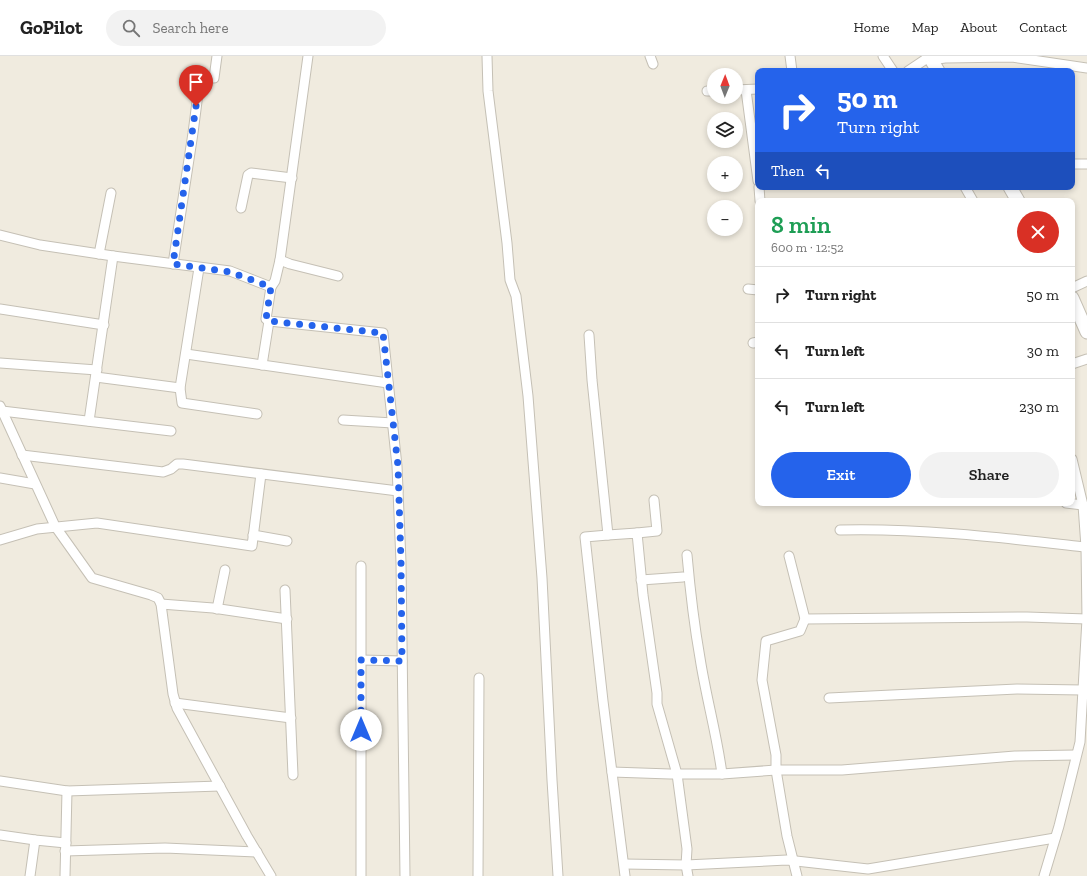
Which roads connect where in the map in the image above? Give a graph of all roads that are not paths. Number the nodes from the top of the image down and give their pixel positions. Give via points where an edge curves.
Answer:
1 (217, 56) edge
2 (308, 56) edge
3 (486, 56) edge
4 (790, 56) edge
5 (883, 56) edge
6 (930, 58) edge
7 (792, 68) edge
8 (891, 68) edge
9 (913, 68) edge
10 (936, 68) edge
11 (1087, 68) edge
12 (755, 89) edge
13 (746, 90) joint
14 (755, 158) edge
15 (1075, 164) edge
16 (1087, 164) edge
17 (292, 178) junction
18 (111, 193) dead end
19 (241, 208) dead end
20 (0, 235) edge
21 (99, 254) junction
22 (113, 256) junction
23 (280, 260) junction
24 (173, 264) junction
25 (199, 268) junction
26 (338, 276) dead end
27 (1087, 281) edge
28 (271, 287) junction
29 (1075, 287) edge
30 (748, 289) dead end
31 (755, 290) edge
32 (1075, 305) edge
33 (0, 309) edge
34 (269, 321) junction
35 (104, 325) junction
36 (1087, 332) edge
37 (589, 335) dead end
38 (186, 354) junction
39 (1087, 359) edge
40 (0, 363) edge
41 (1075, 363) edge
42 (262, 365) junction
43 (96, 373) junction
44 (388, 383) junction
45 (180, 388) junction
46 (1, 409) edge
47 (257, 414) dead end
48 (343, 420) dead end
49 (89, 421) junction
50 (392, 423) junction
51 (171, 431) dead end
52 (22, 455) junction
53 (1075, 472) edge
54 (261, 474) junction
55 (0, 478) edge
56 (35, 484) junction
57 (398, 491) junction
58 (654, 500) dead end
59 (1075, 504) edge
60 (1083, 505) junction
61 (55, 526) junction
62 (840, 530) dead end
63 (637, 533) junction
64 (253, 535) junction
65 (608, 535) junction
66 (0, 540) edge
67 (287, 541) dead end
68 (1086, 547) junction
69 (687, 555) dead end
70 (788, 556) dead end
71 (361, 566) dead end
72 (225, 570) dead end
73 (684, 577) dead end
74 (641, 580) junction
75 (285, 590) dead end
76 (161, 604) junction
77 (217, 609) junction
78 (1087, 618) edge
79 (286, 619) junction
80 (805, 619) junction
81 (361, 660) junction
82 (402, 661) junction
83 (479, 678) dead end
84 (1082, 690) junction
85 (829, 698) dead end
86 (175, 703) junction
87 (291, 718) junction
88 (1076, 755) junction
89 (776, 770) junction
90 (612, 772) junction
91 (677, 774) junction
92 (722, 774) junction
93 (293, 775) dead end
94 (0, 781) edge
95 (220, 786) junction
96 (67, 791) junction
97 (0, 835) edge
98 (1055, 838) junction
99 (35, 840) junction
100 (66, 847) junction
101 (257, 852) junction
102 (793, 860) junction
103 (624, 864) junction
104 (686, 865) junction
105 (30, 876) edge
106 (65, 876) edge
107 (271, 876) edge
108 (361, 876) edge
109 (405, 876) edge
110 (478, 876) edge
111 (558, 876) edge
112 (625, 876) edge
113 (688, 876) edge
114 (797, 876) edge
115 (1044, 876) edge

1 - 24 street via 214,78 200,78
2 - 17 street
3 - 111 street via 510,280 516,296 528,396 542,578
4 - 7 street
5 - 8 street
6 - 9 street
6 - 10 street
6 - 11 street via 1012,57
12 - 13 street
13 - 14 street
15 - 16 street
17 - 19 street via 251,173 248,175
17 - 23 street
18 - 21 street
20 - 21 street via 40,245
21 - 22 street
22 - 24 street
22 - 35 street
23 - 26 street
23 - 28 street
24 - 25 street
25 - 28 street via 230,272
25 - 38 street
27 - 29 street
28 - 34 street via 266,319
30 - 31 street
32 - 36 street
33 - 35 street
34 - 42 street
34 - 44 street via 383,333
35 - 43 street
37 - 65 street
38 - 42 street
38 - 45 street
39 - 41 street
40 - 43 street
42 - 44 street
43 - 45 street
43 - 49 street
44 - 50 street
45 - 47 street via 182,403
46 - 49 street
46 - 52 street
48 - 50 street
49 - 51 street
50 - 57 street via 398,466
52 - 54 street via 163,472 177,464 184,464
52 - 56 street
53 - 60 street
54 - 57 street
54 - 64 street
55 - 56 street
56 - 61 street
57 - 82 street
58 - 63 street via 657,531
59 - 60 street
60 - 68 street
61 - 64 street via 97,523 252,546
61 - 66 street
61 - 76 street via 92,578 158,598
62 - 68 street via 884,530 1004,538
63 - 65 street
63 - 74 street
64 - 67 street
65 - 90 street via 585,537
68 - 78 street
69 - 92 street via 700,658
70 - 80 street
71 - 81 street
72 - 77 street
73 - 74 street
74 - 91 street via 657,704
75 - 79 street
76 - 77 street
76 - 86 street
77 - 79 street
78 - 80 street
78 - 84 street
79 - 87 street
80 - 89 street via 800,632 766,641 762,680 776,755
81 - 82 street
81 - 108 street
82 - 109 street
83 - 110 street
84 - 85 street via 1017,689
84 - 88 street via 1080,742
86 - 87 street
86 - 95 street
87 - 93 street
88 - 89 street via 1015,756 842,770
88 - 98 street
89 - 92 street
89 - 102 street
90 - 91 street
90 - 103 street
91 - 92 street
91 - 104 street via 687,850
94 - 96 street
95 - 96 street
95 - 101 street
96 - 100 street
97 - 99 street
98 - 102 street via 868,868
98 - 115 street
99 - 100 street
99 - 105 street
100 - 101 street
100 - 106 street
101 - 107 street
102 - 104 street
102 - 114 street
103 - 104 street
103 - 112 street
104 - 113 street

